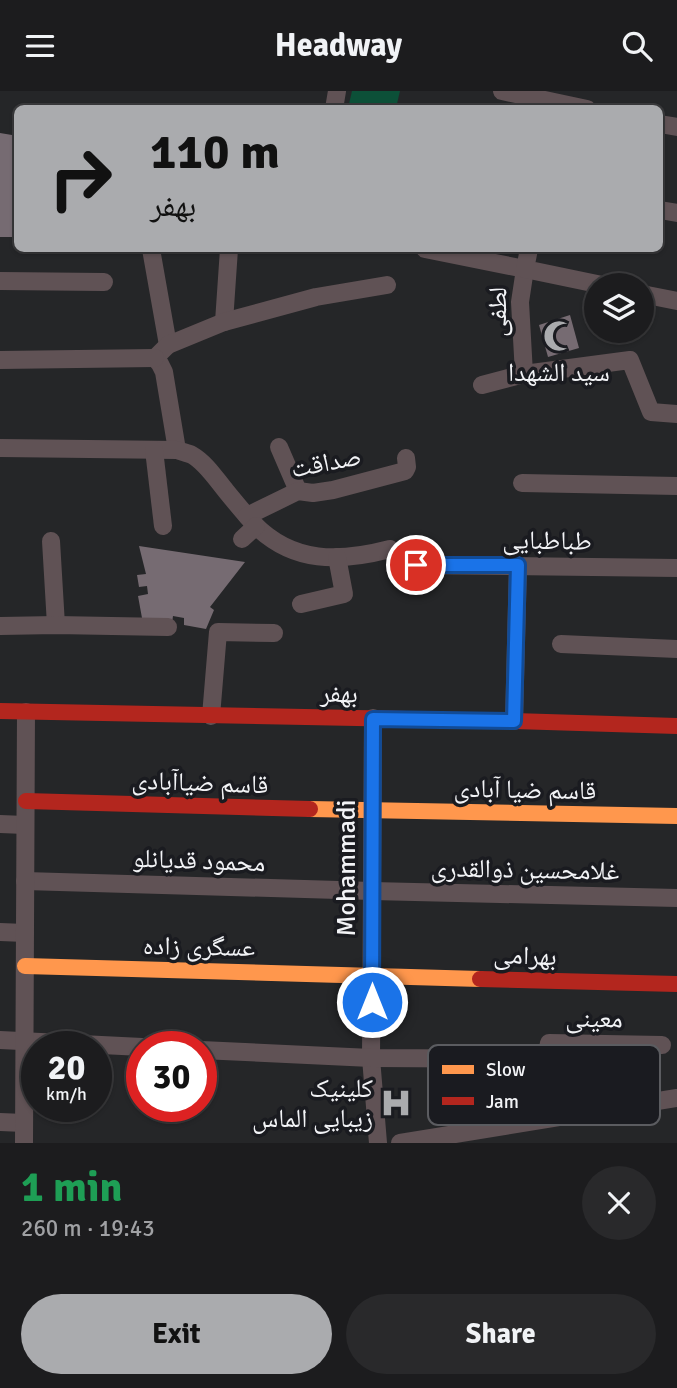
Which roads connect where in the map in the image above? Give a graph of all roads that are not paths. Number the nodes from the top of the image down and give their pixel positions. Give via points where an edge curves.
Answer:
1 (502, 91) edge
2 (557, 101) edge
3 (151, 252) edge
4 (229, 252) edge
5 (440, 252) edge
6 (528, 252) edge
7 (525, 269) junction
8 (0, 281) edge
9 (584, 281) edge
10 (104, 282) dead end
11 (387, 285) dead end
12 (654, 296) edge
13 (677, 301) edge
14 (224, 322) junction
15 (168, 345) junction
16 (155, 358) junction
17 (0, 360) edge
18 (524, 374) junction
19 (482, 385) dead end
20 (677, 414) edge
21 (279, 447) dead end
22 (0, 448) edge
23 (154, 450) junction
24 (177, 450) junction
25 (406, 458) dead end
26 (522, 483) dead end
27 (677, 486) edge
28 (298, 491) junction
29 (252, 521) junction
30 (163, 526) dead end
31 (242, 539) dead end
32 (51, 541) dead end
33 (390, 549) dead end
34 (337, 557) junction
35 (416, 565) dead end
36 (518, 565) junction
37 (677, 568) edge
38 (301, 604) dead end
39 (56, 625) junction
40 (0, 626) edge
41 (168, 627) dead end
42 (274, 633) dead end
43 (561, 645) dead end
44 (677, 649) edge
45 (0, 711) edge
46 (26, 712) junction
47 (211, 716) junction
48 (373, 719) junction
49 (514, 721) junction
50 (677, 726) edge
51 (26, 801) junction
52 (372, 811) junction
53 (677, 816) edge
54 (0, 824) edge
55 (26, 825) junction
56 (25, 881) junction
57 (372, 891) junction
58 (677, 898) edge
59 (0, 932) edge
60 (25, 933) junction
61 (25, 966) junction
62 (372, 975) junction
63 (677, 984) edge
64 (24, 1031) edge
65 (0, 1039) edge
66 (21, 1041) edge
67 (549, 1045) edge
68 (662, 1045) dead end
69 (217, 1050) edge
70 (371, 1058) junction
71 (428, 1058) edge
72 (0, 1122) edge
73 (24, 1123) joint
74 (511, 1125) edge
75 (24, 1143) edge
76 (378, 1143) edge
77 (400, 1143) edge

1 - 2 street
3 - 15 street
4 - 14 street
5 - 7 street, لطفی
6 - 7 street
7 - 9 street
7 - 18 street, لطفی via 520,302
8 - 10 street
11 - 14 street via 316,297
12 - 13 street
14 - 15 street
15 - 16 street
16 - 17 street
16 - 24 street via 164,372
18 - 19 street
18 - 20 street via 630,360 651,412
21 - 28 street
22 - 23 street
23 - 24 street
23 - 30 street
24 - 29 street via 203,464
25 - 28 street, صداقت via 405,471 333,490
26 - 27 street
28 - 29 street, صداقت
29 - 31 street, صداقت
29 - 34 street via 298,554
32 - 39 street
33 - 34 street
34 - 38 street via 344,594
35 - 36 street, طباطبایی
36 - 37 street, طباطبایی
36 - 49 street
39 - 40 street
39 - 41 street
42 - 47 street via 218,632
43 - 44 street
45 - 46 street, بهفر
46 - 47 street, بهفر
46 - 51 street
47 - 48 street, بهفر
48 - 49 street, بهفر
48 - 52 street, Mohammadi
49 - 50 street, بهفر
51 - 52 street, قاسم ضیاآبادی
51 - 55 street
52 - 53 street, قاسم ضیا آبادی
52 - 57 street, Mohammadi
54 - 55 street
55 - 56 street
56 - 57 street, محمود قدیانلو
56 - 60 street
57 - 58 street, غلامحسین ذوالقدری
57 - 62 street, Mohammadi
59 - 60 street
60 - 61 street
61 - 62 street, عسگری زاده
61 - 64 street
62 - 63 street, بهرامی
62 - 70 street, Mohammadi
65 - 66 street
67 - 68 street, معینی
69 - 70 street
70 - 71 street, معینی
70 - 76 street, Mohammadi
72 - 73 street
73 - 75 street
74 - 77 street

